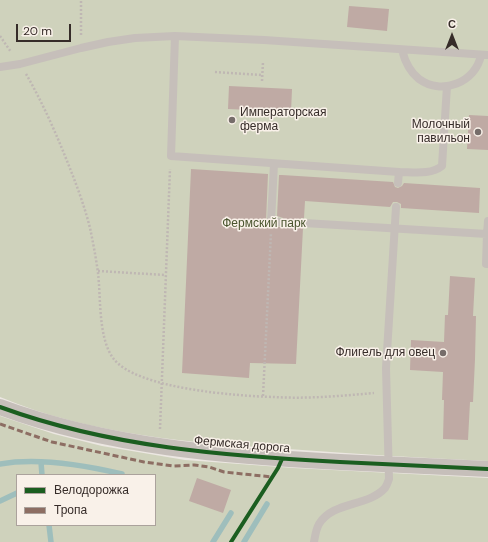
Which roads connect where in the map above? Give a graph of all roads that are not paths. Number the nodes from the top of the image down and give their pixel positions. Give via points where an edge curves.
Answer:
1 (175, 36) junction
2 (402, 50) junction
3 (485, 55) edge
4 (0, 67) edge
5 (446, 86) junction
6 (274, 164) junction
7 (399, 172) junction
8 (398, 182) dead end
9 (396, 207) dead end
10 (275, 221) road end
11 (488, 221) edge
12 (304, 223) dead end
13 (395, 229) junction
14 (487, 234) edge
15 (488, 264) edge
16 (0, 407) edge
17 (389, 464) junction
18 (488, 469) edge
19 (314, 542) edge

1 - 2 lane
1 - 4 lane via 122,40
1 - 6 lane via 171,156
2 - 3 lane
2 - 5 lane via 408,66 420,80 428,84
3 - 5 lane via 470,76 455,85
5 - 7 lane via 442,166 431,172
6 - 7 lane
6 - 10 lane
7 - 8 lane
9 - 13 lane
11 - 14 lane
12 - 13 lane
13 - 14 lane
13 - 17 lane via 386,368
14 - 15 lane
16 - 17 street, Фермская дорога via 74,430 160,446 282,459
17 - 18 street, Фермская дорога
17 - 19 lane via 389,479 385,488 374,496 337,510 324,518 318,525

